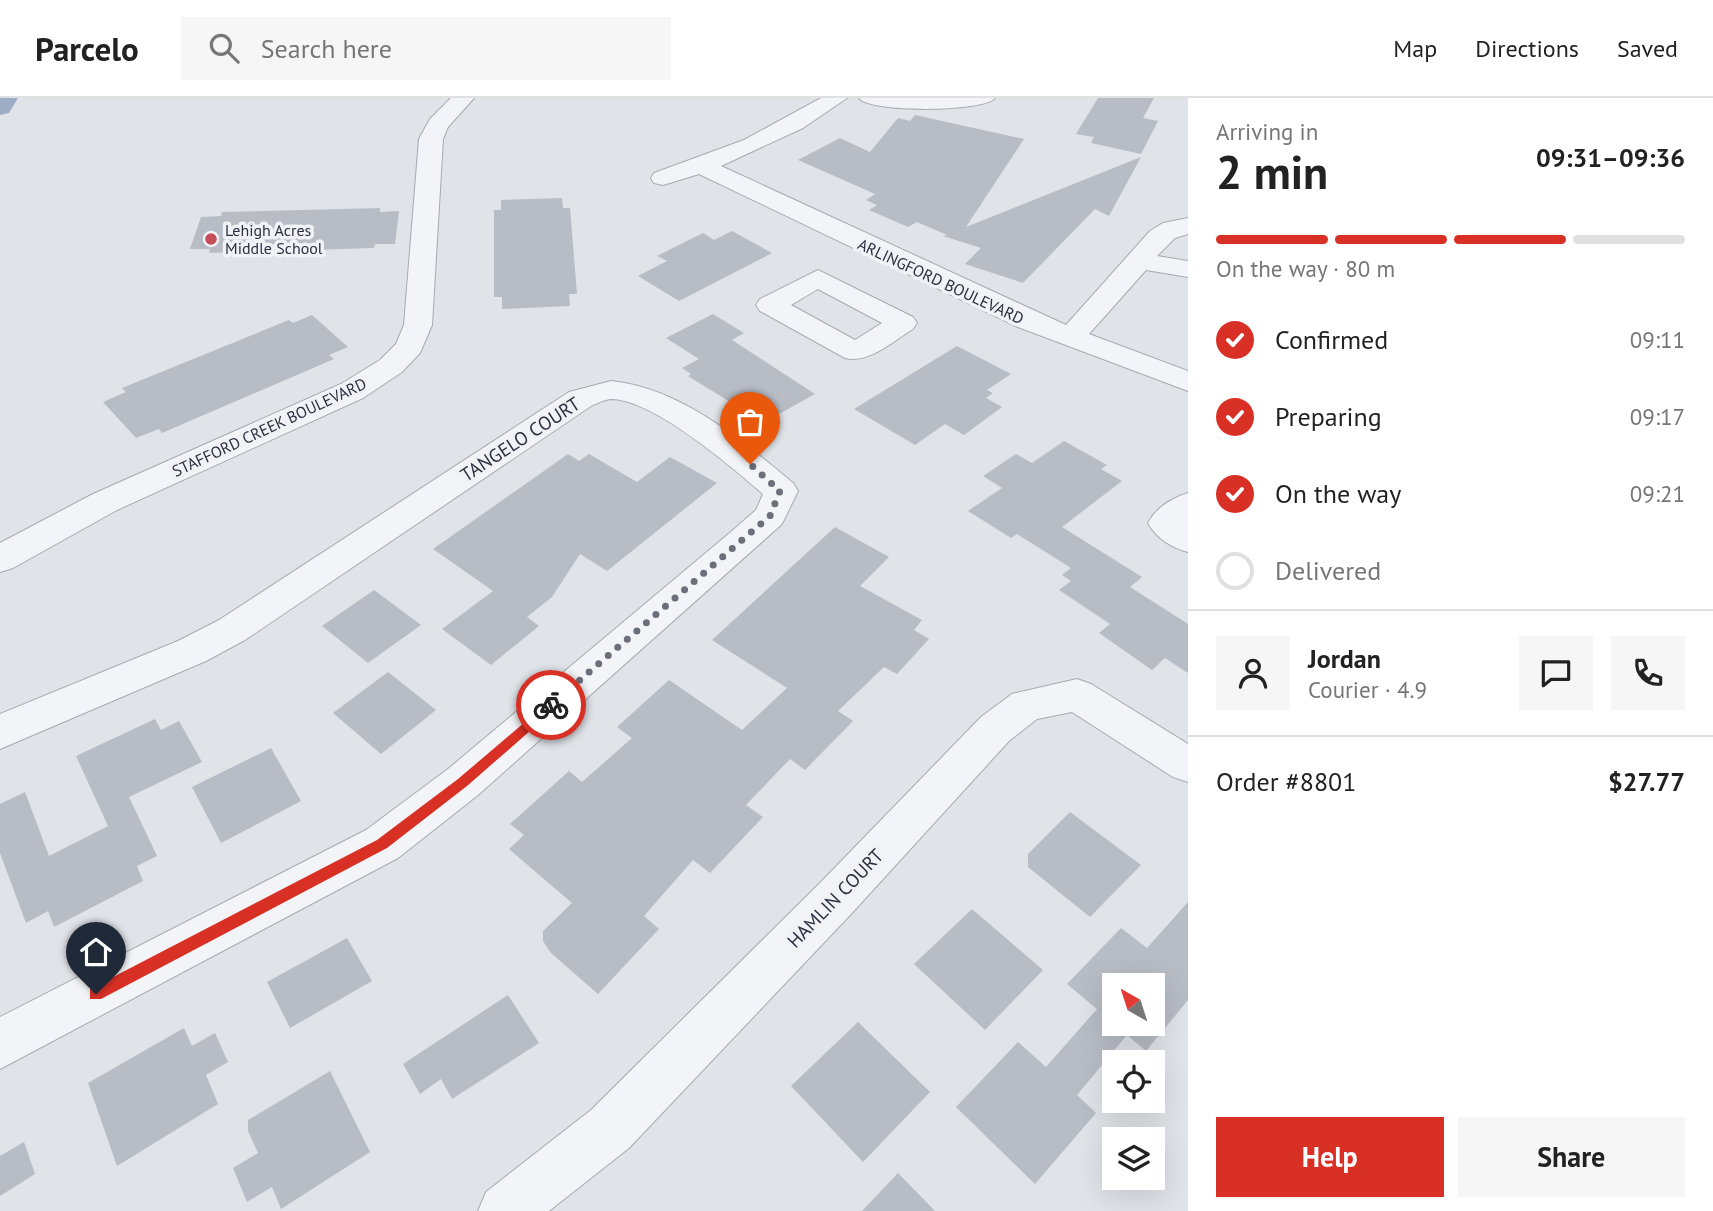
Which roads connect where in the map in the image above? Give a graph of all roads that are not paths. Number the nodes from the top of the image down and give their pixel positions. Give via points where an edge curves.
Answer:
1 (463, 98) edge
2 (836, 98) edge
3 (870, 98) edge
4 (984, 98) edge
5 (701, 166) junction
6 (663, 178) dead end
7 (1188, 226) edge
8 (890, 258) junction
9 (1140, 261) junction
10 (1188, 268) edge
11 (837, 288) dead end
12 (1071, 337) junction
13 (1188, 382) edge
14 (1188, 505) edge
15 (1188, 540) edge
16 (0, 559) edge
17 (0, 732) edge
18 (1188, 765) edge
19 (0, 1044) edge
20 (505, 1211) edge

1 - 16 street, STAFFORD CREEK BOULEVARD via 438,124 431,139 418,324 410,347 391,366 352,391 105,502
2 - 5 street via 775,134
3 - 4 street via 922,103
5 - 6 street
5 - 8 street, ARLINGFORD BOULEVARD
7 - 9 street via 1174,226 1150,244
8 - 11 street
8 - 12 street, ARLINGFORD BOULEVARD
9 - 10 street
9 - 12 street
12 - 13 street, ARLINGFORD BOULEVARD
14 - 15 street via 1165,523
17 - 19 street, TANGELO COURT via 232,630 532,429 590,396 612,389 649,397 750,464 780,491 770,516 744,540 463,782 382,844
18 - 20 street, HAMLIN COURT via 1077,695 1026,705 995,729 610,1129

